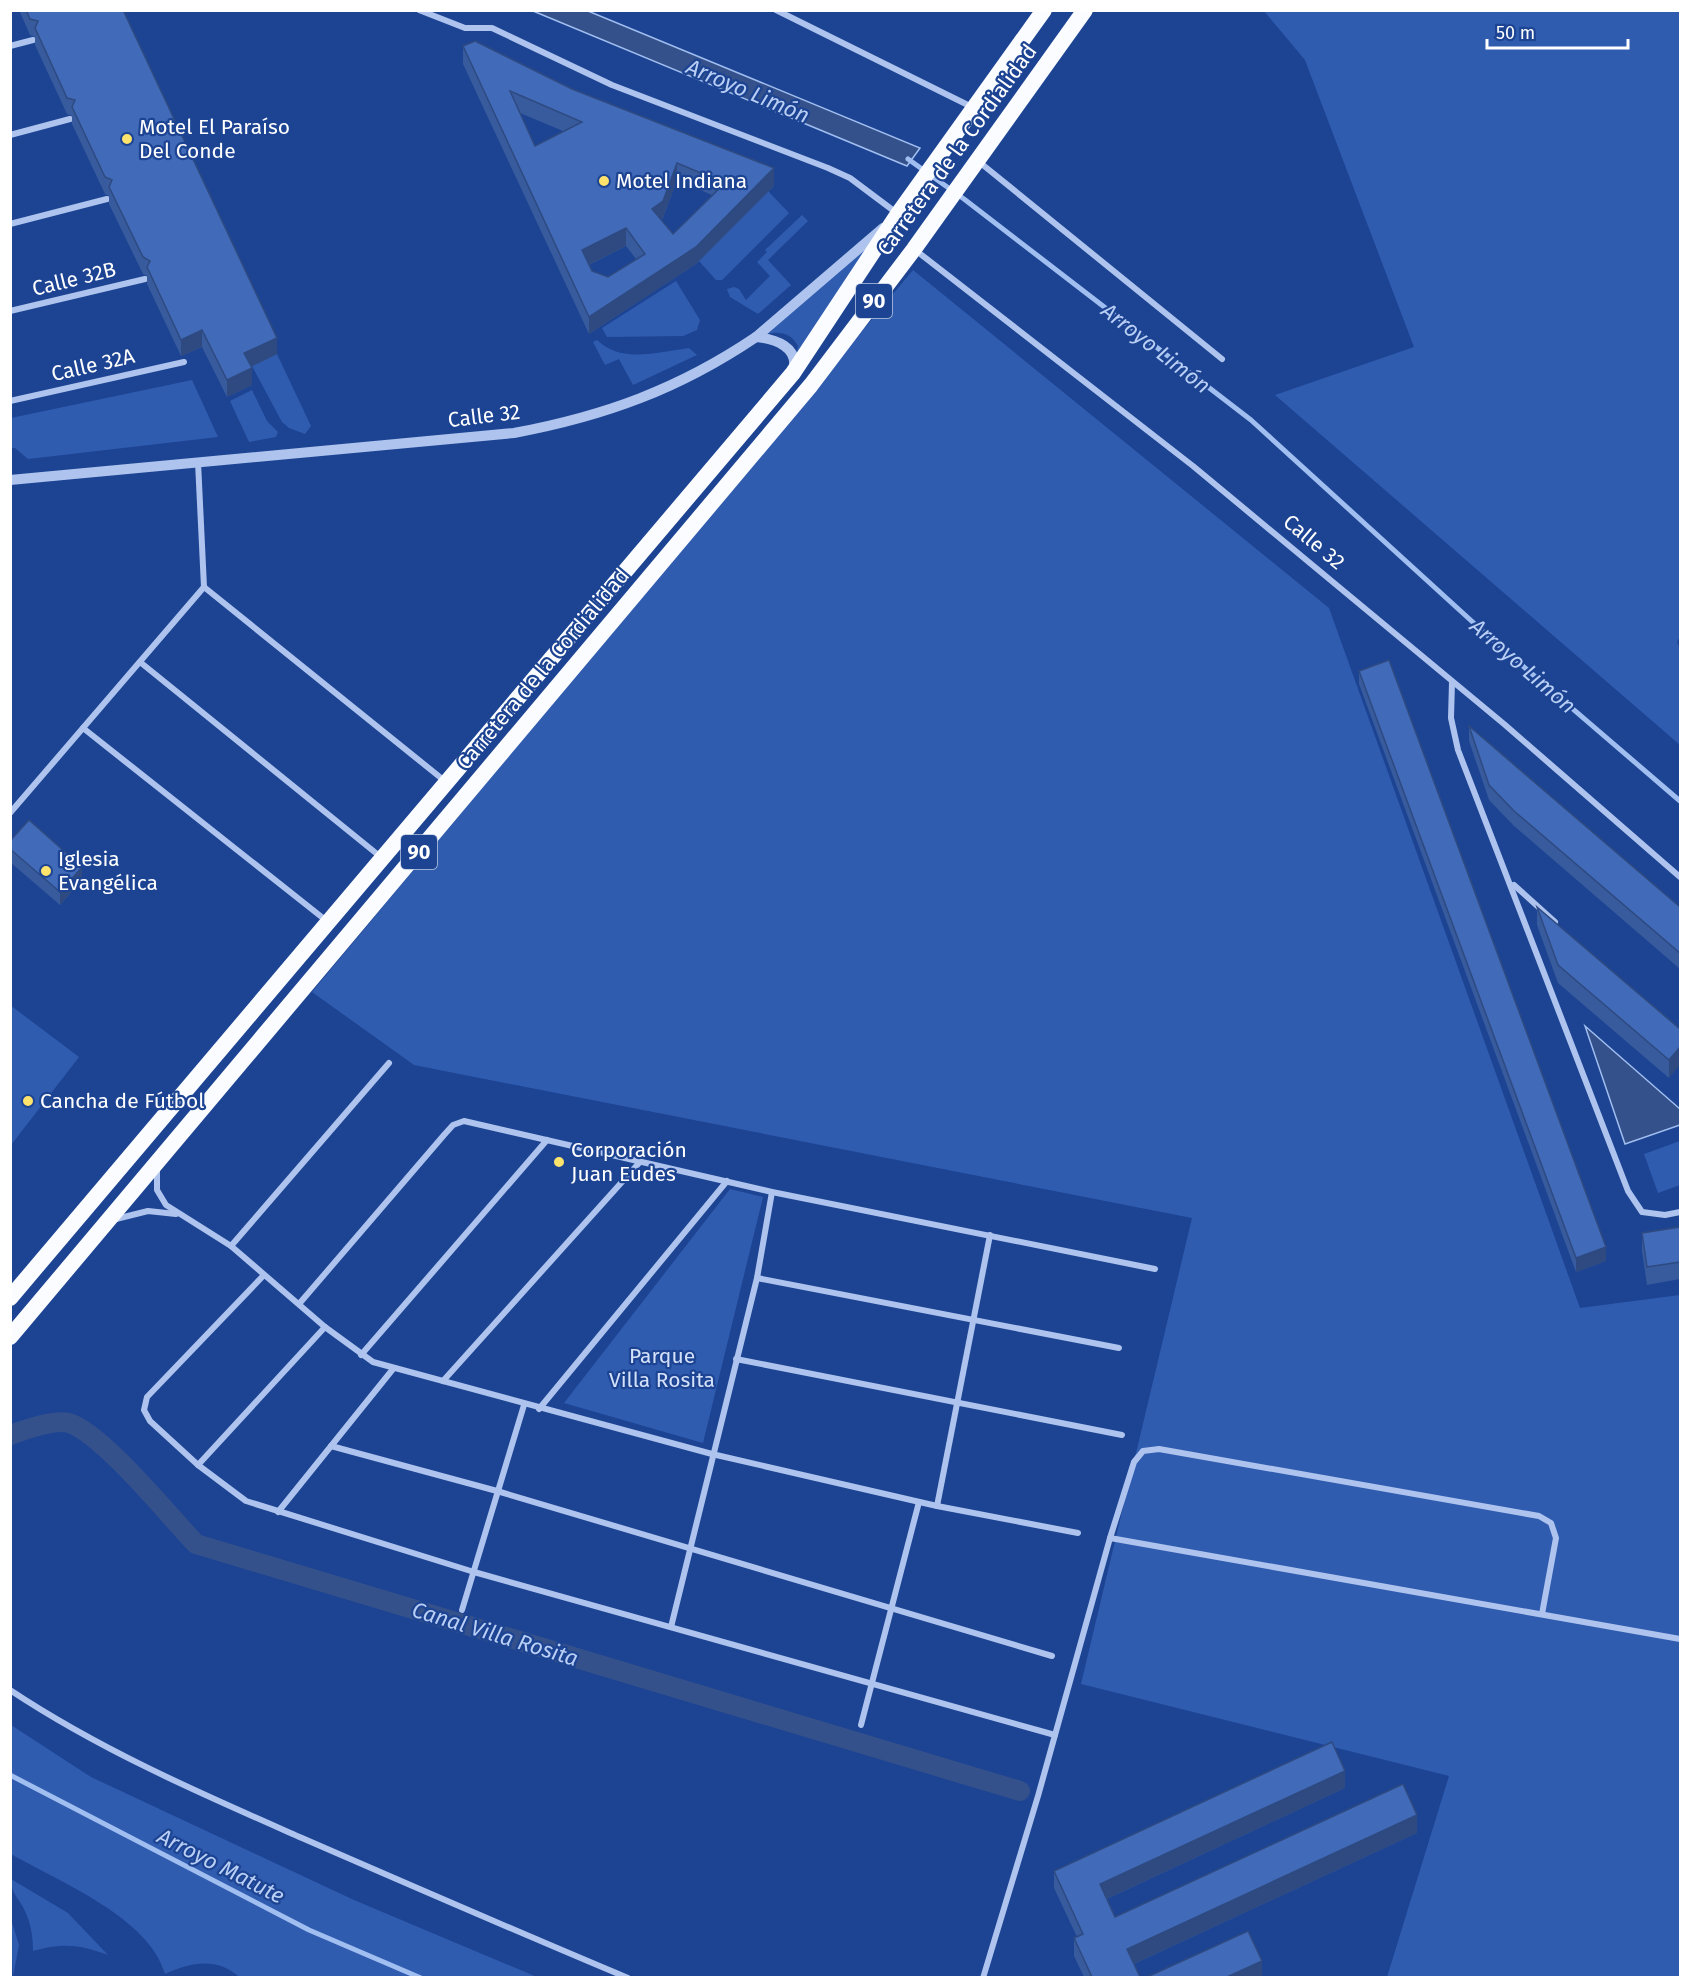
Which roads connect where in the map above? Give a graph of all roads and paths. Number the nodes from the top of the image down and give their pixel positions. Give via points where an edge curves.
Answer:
1 (419, 10) edge
2 (776, 10) edge
3 (1044, 10) edge
4 (1085, 10) edge
5 (33, 40) dead end
6 (10, 46) edge
7 (974, 108) junction
8 (70, 119) dead end
9 (10, 135) edge
10 (978, 161) junction
11 (107, 199) dead end
12 (898, 214) junction
13 (10, 224) edge
14 (914, 249) junction
15 (145, 279) dead end
16 (10, 311) edge
17 (756, 337) junction
18 (1222, 359) dead end
19 (184, 362) dead end
20 (793, 373) junction
21 (10, 400) edge
22 (198, 462) junction
23 (10, 480) edge
24 (204, 587) junction
25 (140, 662) junction
26 (1452, 682) junction
27 (83, 728) junction
28 (447, 782) junction
29 (10, 813) edge
30 (382, 858) junction
31 (1680, 877) edge
32 (1511, 883) junction
33 (328, 922) junction
34 (1564, 931) edge
35 (389, 1063) dead end
36 (547, 1140) junction
37 (161, 1157) junction
38 (639, 1162) junction
39 (727, 1181) junction
40 (772, 1192) junction
41 (1680, 1212) edge
42 (180, 1215) junction
43 (105, 1226) junction
44 (990, 1236) junction
45 (231, 1246) junction
46 (1155, 1269) dead end
47 (264, 1275) junction
48 (757, 1278) junction
49 (10, 1298) edge
50 (299, 1304) junction
51 (972, 1320) junction
52 (325, 1326) junction
53 (10, 1337) edge
54 (1119, 1348) dead end
55 (361, 1355) junction
56 (735, 1359) junction
57 (393, 1369) junction
58 (443, 1381) junction
59 (958, 1402) junction
60 (524, 1405) junction
61 (539, 1408) junction
62 (1122, 1435) dead end
63 (331, 1446) junction
64 (712, 1454) junction
65 (198, 1465) junction
66 (497, 1491) junction
67 (919, 1502) junction
68 (937, 1506) junction
69 (278, 1512) junction
70 (1078, 1533) dead end
71 (1110, 1538) junction
72 (688, 1549) junction
73 (474, 1572) junction
74 (891, 1609) junction
75 (462, 1610) dead end
76 (1542, 1614) junction
77 (671, 1627) junction
78 (1680, 1639) edge
79 (1052, 1656) dead end
80 (872, 1684) junction
81 (10, 1690) edge
82 (861, 1725) dead end
83 (1055, 1735) junction
84 (628, 1977) edge
85 (983, 1977) edge

1 - 12 street via 465,28 492,28 612,85 828,168 850,178
2 - 7 street
3 - 7 highway, Carretera de la Cordialidad / 90
4 - 10 highway, Carretera de la Cordialidad / 90
5 - 6 street
7 - 12 highway, Carretera de la Cordialidad / 90
8 - 9 street
10 - 14 highway, Carretera de la Cordialidad / 90
10 - 18 street
11 - 13 street
12 - 17 street, Calle 32
12 - 20 highway, Carretera de la Cordialidad / 90
14 - 26 street, Calle 32 via 1193,466
14 - 37 highway, Carretera de la Cordialidad / 90 via 811,385
15 - 16 street, Calle 32B
17 - 20 street via 786,346 794,359
17 - 22 street, Calle 32 via 635,402 553,426 434,442
19 - 21 street, Calle 32A
20 - 28 highway, Carretera de la Cordialidad / 90
22 - 23 street, Calle 32
22 - 24 street
24 - 25 street
24 - 28 street
25 - 27 street
25 - 30 street
26 - 31 street, Calle 32
26 - 32 street via 1451,718 1458,750
27 - 29 street
27 - 33 street
28 - 30 highway, Carretera de la Cordialidad / 90
30 - 33 highway, Carretera de la Cordialidad / 90
32 - 34 street
32 - 41 street via 1628,1191 1642,1212
33 - 49 highway, Carretera de la Cordialidad / 90
35 - 45 street
36 - 38 street
36 - 50 street via 464,1120 453,1125
36 - 55 street
37 - 42 street via 156,1173 157,1190 166,1205
37 - 43 highway, Carretera de la Cordialidad / 90
38 - 39 street
38 - 58 street
39 - 40 street
39 - 61 street
40 - 44 street
40 - 48 street
42 - 43 street via 141,1212
42 - 45 street
43 - 53 highway, Carretera de la Cordialidad / 90
44 - 46 street
44 - 51 street
45 - 47 street
47 - 50 street
47 - 65 street via 147,1397 144,1410 150,1421
48 - 51 street
48 - 56 street
50 - 52 street
51 - 54 street
51 - 59 street
52 - 55 street
52 - 65 street
55 - 57 street
56 - 59 street
56 - 64 street
57 - 58 street
57 - 63 street
58 - 60 street
59 - 62 street
59 - 68 street
60 - 61 street
60 - 66 street
61 - 64 street
63 - 66 street
63 - 69 street
64 - 67 street
64 - 72 street
65 - 69 street via 246,1501
66 - 72 street
66 - 73 street
67 - 68 street
67 - 74 street
68 - 70 street
69 - 73 street
71 - 76 street
71 - 76 street via 1134,1462 1143,1451 1159,1449 1539,1516 1551,1523 1556,1538
71 - 83 street
72 - 74 street
72 - 77 street
73 - 75 street
73 - 77 street
74 - 79 street
74 - 80 street
76 - 78 street
77 - 80 street
80 - 82 street
80 - 83 street
81 - 84 street via 60,1723 165,1777
83 - 85 street

